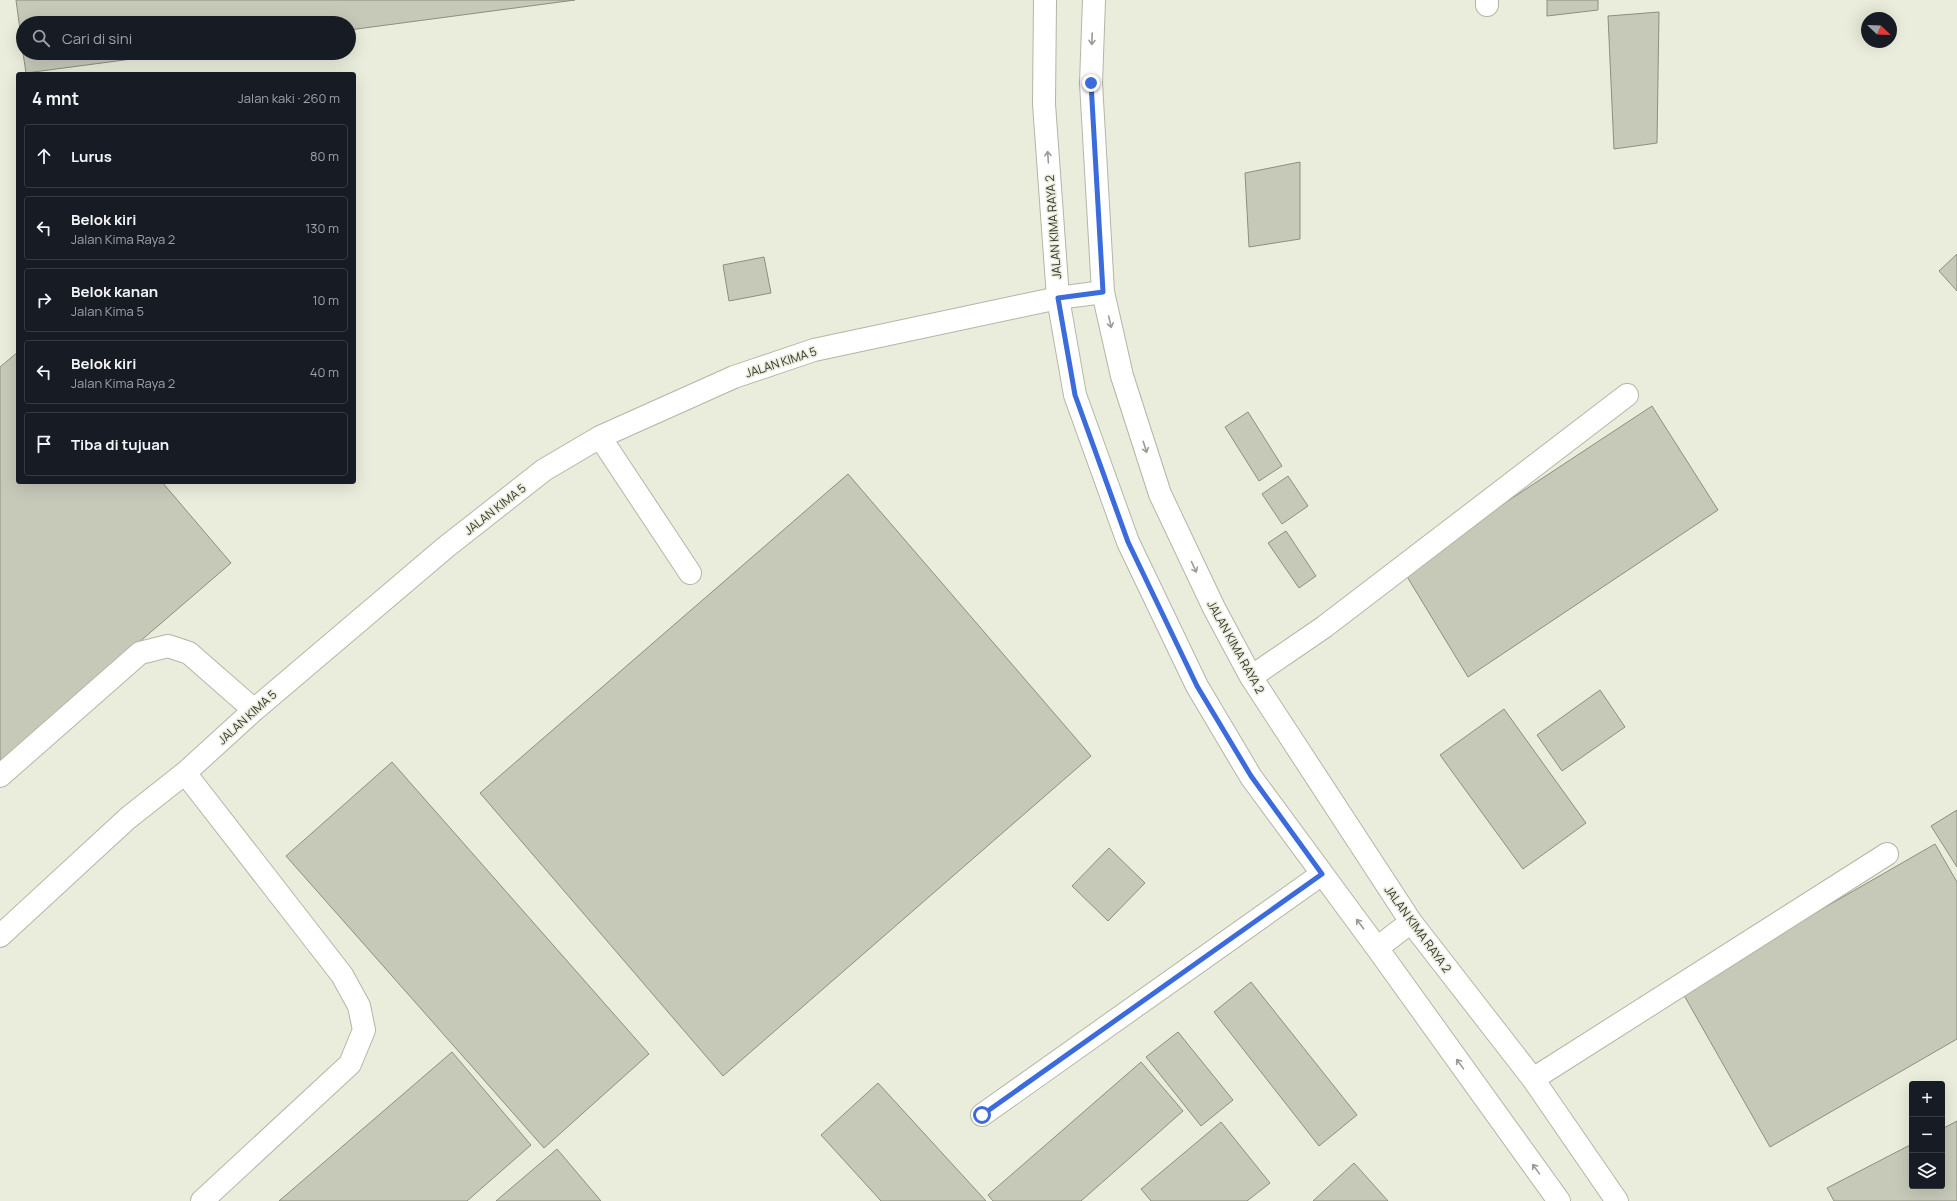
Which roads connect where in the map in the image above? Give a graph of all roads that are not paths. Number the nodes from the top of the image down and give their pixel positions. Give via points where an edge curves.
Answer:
1 (1045, 0) edge
2 (1094, 0) edge
3 (1103, 292) junction
4 (1058, 298) junction
5 (1626, 395) dead end
6 (600, 438) junction
7 (690, 573) dead end
8 (1251, 677) junction
9 (254, 710) junction
10 (185, 773) junction
11 (0, 776) edge
12 (1887, 854) dead end
13 (1322, 874) junction
14 (1410, 922) junction
15 (0, 936) edge
16 (1377, 948) junction
17 (1533, 1079) junction
18 (982, 1115) dead end
19 (202, 1201) edge
20 (1559, 1201) edge
21 (1617, 1201) edge

4 -> 1 street, JALAN KIMA RAYA 2 via 1044,104
2 -> 3 street, JALAN KIMA RAYA 2 via 1091,83
3 - 4 street, JALAN KIMA 5
3 -> 8 street, JALAN KIMA RAYA 2 via 1122,376 1160,494 1214,608
4 - 6 street, JALAN KIMA 5 via 814,350 734,377
4 - 13 street, JALAN KIMA RAYA 2 via 1075,395 1128,542 1201,693 1251,776
5 - 8 street via 1324,627
6 - 7 street
6 - 9 street, JALAN KIMA 5 via 544,470 458,537
8 - 14 street, JALAN KIMA RAYA 2
9 - 10 street, JALAN KIMA 5
9 - 11 street via 189,653 168,646 140,653
10 - 15 street, JALAN KIMA 5 via 128,818
10 - 19 street via 342,975 359,1006 364,1030 350,1064
12 - 17 street
16 -> 13 street, JALAN KIMA RAYA 2
13 - 18 street
14 - 16 street
14 - 17 street, JALAN KIMA RAYA 2
20 -> 16 street, JALAN KIMA RAYA 2
17 - 21 street, JALAN KIMA RAYA 2

